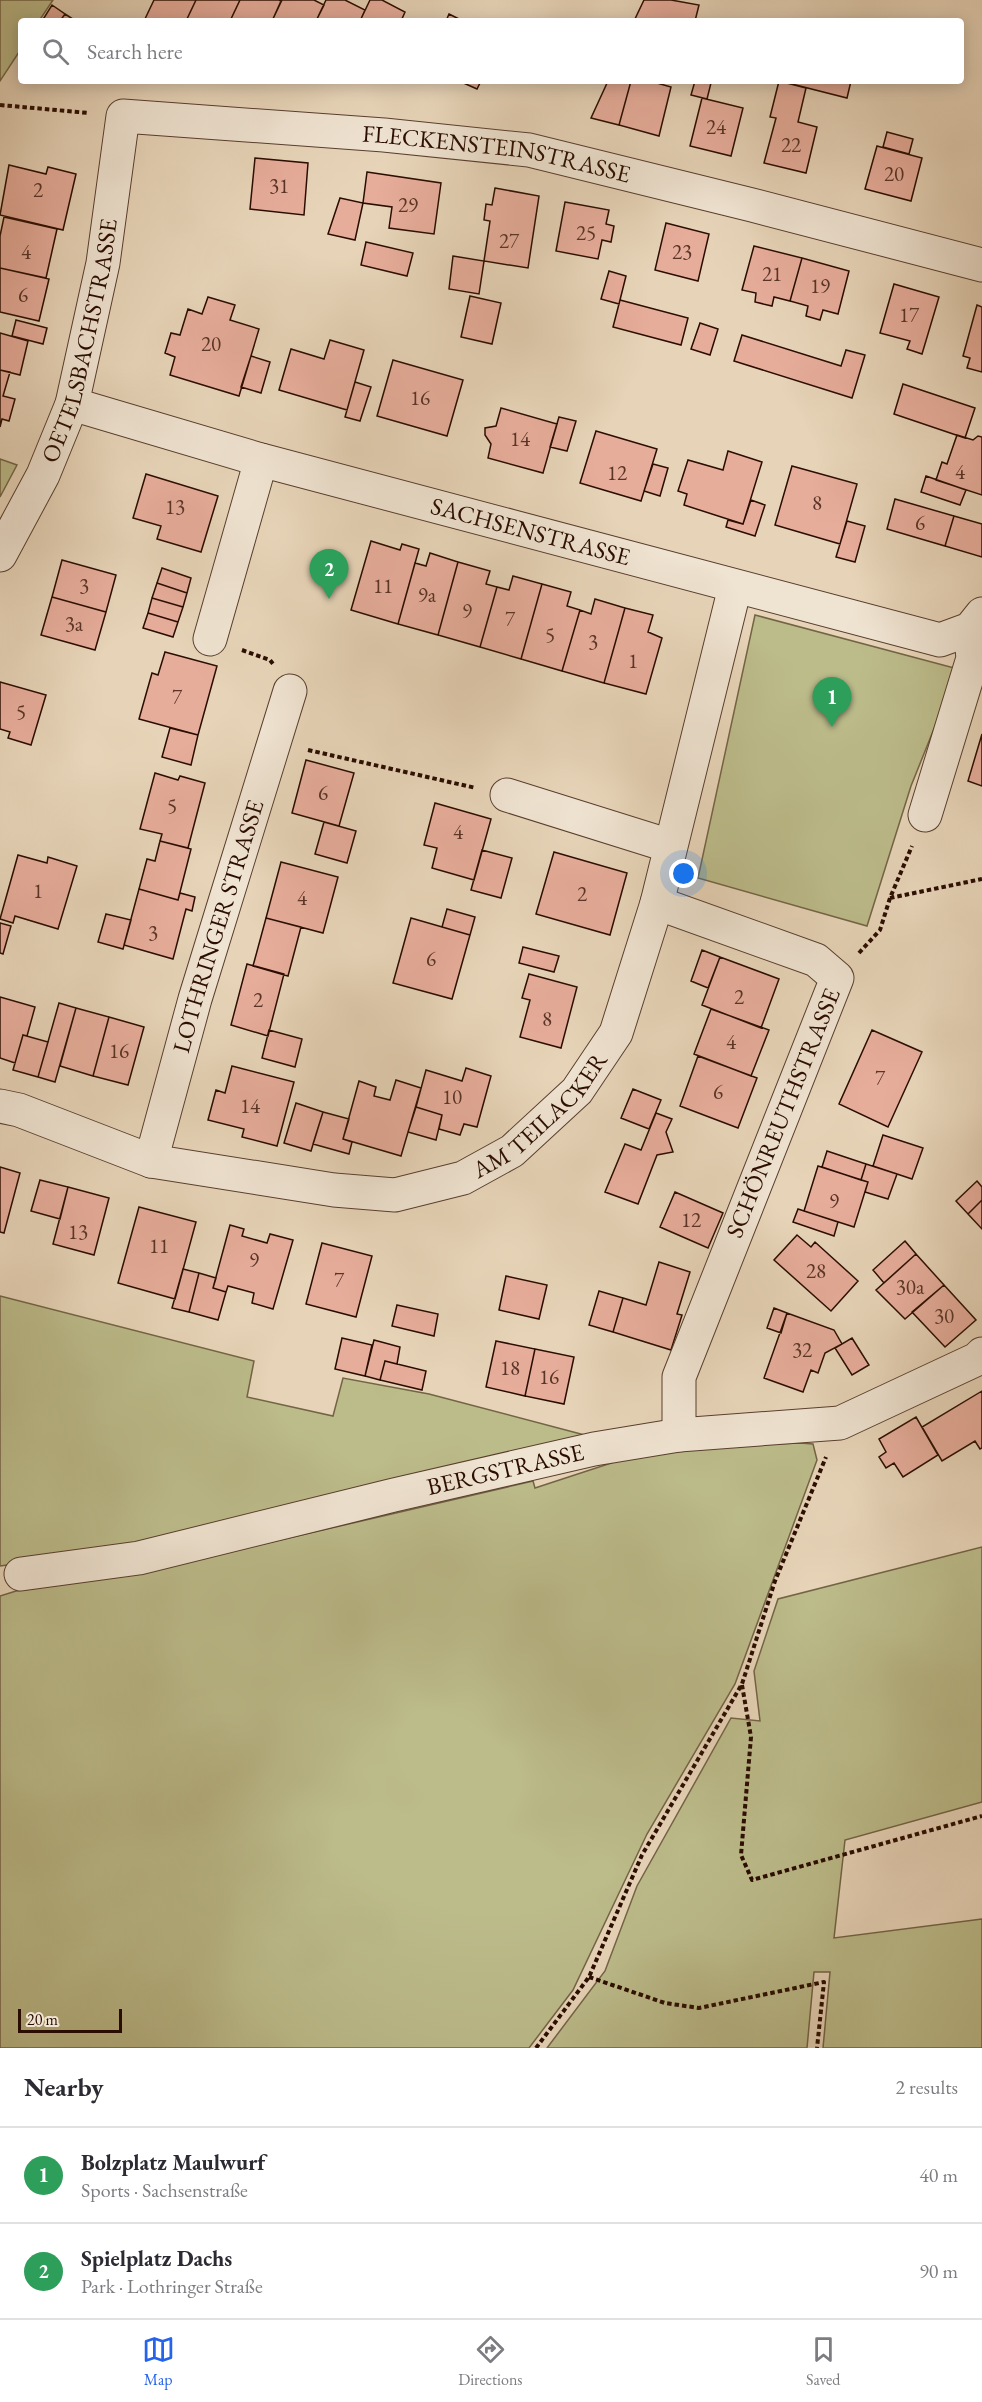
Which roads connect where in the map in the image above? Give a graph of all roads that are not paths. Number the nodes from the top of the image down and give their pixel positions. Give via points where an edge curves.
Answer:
1 (123, 116) joint
2 (982, 265) edge
3 (72, 404) junction
4 (261, 460) junction
5 (0, 555) edge
6 (735, 587) junction
7 (976, 621) edge
8 (210, 639) dead end
9 (290, 691) dead end
10 (507, 795) road end
11 (925, 815) road end
12 (670, 846) junction
13 (657, 903) junction
14 (0, 1106) edge
15 (151, 1161) junction
16 (982, 1354) edge
17 (679, 1435) junction
18 (21, 1574) dead end

1 - 2 street, FLECKENSTEINSTRASSE via 529,150
1 - 3 street, OETELSBACHSTRASSE via 103,263
3 - 4 street, SACHSENSTRASSE
3 - 5 street, OETELSBACHSTRASSE via 43,475
4 - 6 street, SACHSENSTRASSE
4 - 8 street
6 - 7 street, SACHSENSTRASSE via 940,640
6 - 12 street, AM TEILACKER
7 - 11 street via 973,658
9 - 15 street, LOTHRINGER STRASSE via 195,999
10 - 12 street
12 - 13 street, AM TEILACKER
13 - 15 street, AM TEILACKER via 616,1033 577,1091 512,1151 463,1178 395,1195 334,1190
13 - 17 street, SCHÖNREUTHSTRASSE via 816,960 837,978 679,1377
14 - 15 street, AM TEILACKER
16 - 17 street, BERGSTRASSE via 840,1423
17 - 18 street, BERGSTRASSE via 594,1449 139,1558

